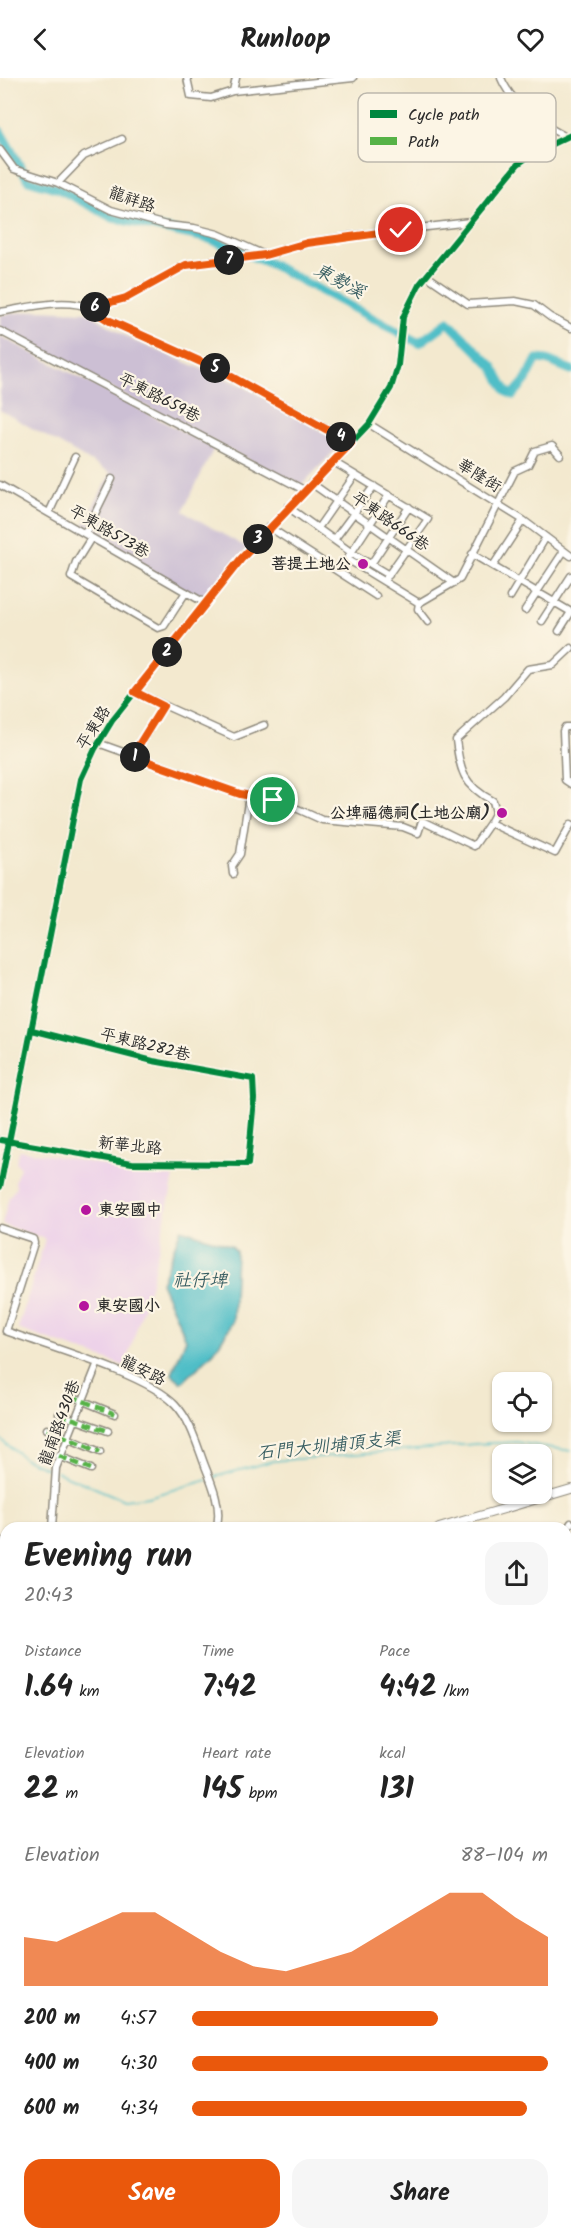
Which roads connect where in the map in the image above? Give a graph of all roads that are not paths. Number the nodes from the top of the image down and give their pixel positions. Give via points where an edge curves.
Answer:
1 (187, 78) edge
2 (236, 78) edge
3 (353, 78) edge
4 (501, 78) edge
5 (233, 91) junction
6 (510, 93) edge
7 (122, 139) dead end
8 (0, 150) edge
9 (521, 162) edge
10 (58, 183) junction
11 (470, 222) junction
12 (265, 255) junction
13 (427, 276) junction
14 (89, 308) junction
15 (0, 312) edge
16 (571, 328) edge
17 (0, 332) edge
18 (369, 424) junction
19 (351, 443) junction
20 (560, 455) dead end
21 (75, 457) dead end
22 (332, 461) junction
23 (355, 474) junction
24 (112, 479) dead end
25 (311, 483) junction
26 (0, 485) edge
27 (374, 486) junction
28 (304, 490) junction
29 (389, 495) junction
30 (337, 501) junction
31 (499, 505) junction
32 (288, 507) junction
33 (409, 507) junction
34 (49, 513) junction
35 (354, 513) junction
36 (523, 520) junction
37 (371, 524) junction
38 (269, 527) junction
39 (318, 528) junction
40 (88, 536) junction
41 (388, 536) junction
42 (546, 537) junction
43 (334, 540) junction
44 (407, 549) junction
45 (564, 551) junction
46 (352, 553) junction
47 (472, 554) junction
48 (571, 556) edge
49 (371, 564) junction
50 (493, 566) junction
51 (389, 574) junction
52 (571, 576) edge
53 (384, 581) junction
54 (519, 582) junction
55 (454, 584) junction
56 (186, 592) junction
57 (537, 592) junction
58 (376, 596) dead end
59 (510, 597) dead end
60 (205, 603) junction
61 (419, 603) junction
62 (554, 603) junction
63 (525, 610) dead end
64 (571, 612) edge
65 (542, 621) dead end
66 (428, 622) dead end
67 (559, 632) dead end
68 (571, 648) edge
69 (135, 692) junction
70 (163, 706) junction
71 (264, 724) dead end
72 (571, 727) edge
73 (98, 743) junction
74 (132, 756) junction
75 (571, 784) edge
76 (249, 796) junction
77 (490, 823) junction
78 (571, 824) edge
79 (233, 874) dead end
80 (32, 1030) junction
81 (0, 1140) edge
82 (10, 1140) junction
83 (248, 1164) joint
84 (0, 1187) edge
85 (0, 1228) edge
86 (97, 1365) junction
87 (71, 1396) dead end
88 (82, 1400) junction
89 (59, 1414) dead end
90 (115, 1414) dead end
91 (74, 1419) junction
92 (46, 1429) dead end
93 (108, 1431) dead end
94 (66, 1437) junction
95 (100, 1452) dead end
96 (59, 1456) junction
97 (91, 1469) dead end
98 (571, 1489) edge
99 (52, 1522) edge
100 (217, 1522) edge
101 (459, 1522) edge

1 - 5 street via 191,96 211,98
2 - 5 street
3 - 5 street
4 - 6 street
7 - 10 street via 84,156
8 - 10 street, 龍祥路 via 14,169
9 - 11 street, 平東路
10 - 12 street, 龍祥路 via 111,210 218,234
11 - 12 street via 318,242
11 - 13 street, 平東路
12 - 14 street via 186,265 126,298
13 - 16 street via 468,304 534,304
13 - 18 street, 平東路 via 403,317 398,365 391,388
14 - 15 street via 70,304
14 - 19 street via 264,393
17 - 28 street, 平東路659巷
18 - 19 street, 平東路
18 - 31 street, 華隆街
19 - 22 street, 平東路
20 - 31 street via 552,446 535,451 528,465 515,471
21 - 34 street
22 - 23 street
22 - 25 street, 平東路
23 - 27 street
23 - 30 street
24 - 40 street
25 - 28 street, 平東路
25 - 30 street, 平東路666巷
26 - 34 street, 平東路573巷
27 - 29 street
27 - 35 street
28 - 32 street, 平東路
29 - 33 street
29 - 37 street
30 - 35 street, 平東路666巷
30 - 39 street
31 - 36 street, 華隆街
31 - 47 street
32 - 38 street, 平東路
32 - 39 street
33 - 41 street
33 - 44 street via 428,519
34 - 40 street, 平東路573巷
35 - 37 street, 平東路666巷
35 - 43 street
36 - 42 street, 華隆街
36 - 50 street
37 - 41 street, 平東路666巷
37 - 46 street
38 - 58 street
38 - 60 street, 平東路
39 - 43 street
40 - 56 street, 平東路573巷
40 - 56 street via 71,577 158,628 164,626
41 - 44 street, 平東路666巷
41 - 49 street
42 - 45 street, 華隆街
42 - 54 street
43 - 46 street
44 - 51 street
44 - 55 street, 平東路666巷
45 - 48 street, 華隆街
45 - 57 street
46 - 49 street
46 - 53 street via 347,559
47 - 50 street
47 - 55 street
49 - 51 street
50 - 54 street
51 - 53 street
52 - 62 street
53 - 61 street
54 - 57 street
54 - 59 street
55 - 61 street
56 - 60 street, 平東路573巷
57 - 62 street
57 - 63 street
60 - 69 street, 平東路
61 - 66 street via 418,609
62 - 64 street
62 - 65 street
64 - 67 street
68 - 77 street via 554,665 528,669 504,697 456,740 460,771 477,792 493,801 496,812
69 - 70 street
69 - 73 street, 平東路
70 - 71 street via 234,738
70 - 74 street
72 - 75 street via 562,731 565,780
73 - 74 street
73 - 80 street, 平東路 via 81,779
74 - 76 street
76 - 77 street via 278,800 322,820 403,827 417,833 422,821 474,846
76 - 79 street
77 - 78 street via 555,853
80 - 82 street, 平東路
80 - 83 street, 平東路282巷 via 186,1069 253,1079
81 - 82 street, 新華北路
82 - 83 street, 新華北路 via 132,1163
82 - 84 street, 平東路
85 - 86 street, 龍安路 via 33,1239 34,1243 6,1331
86 - 88 street, 龍南路430巷
86 - 100 street, 龍安路 via 152,1388 186,1419 211,1480
87 - 88 street
88 - 90 street
88 - 91 street, 龍南路430巷
89 - 91 street
91 - 93 street
91 - 94 street, 龍南路430巷
92 - 94 street
94 - 95 street
94 - 96 street, 龍南路430巷
96 - 97 street
96 - 99 street, 龍南路430巷
98 - 101 main road

